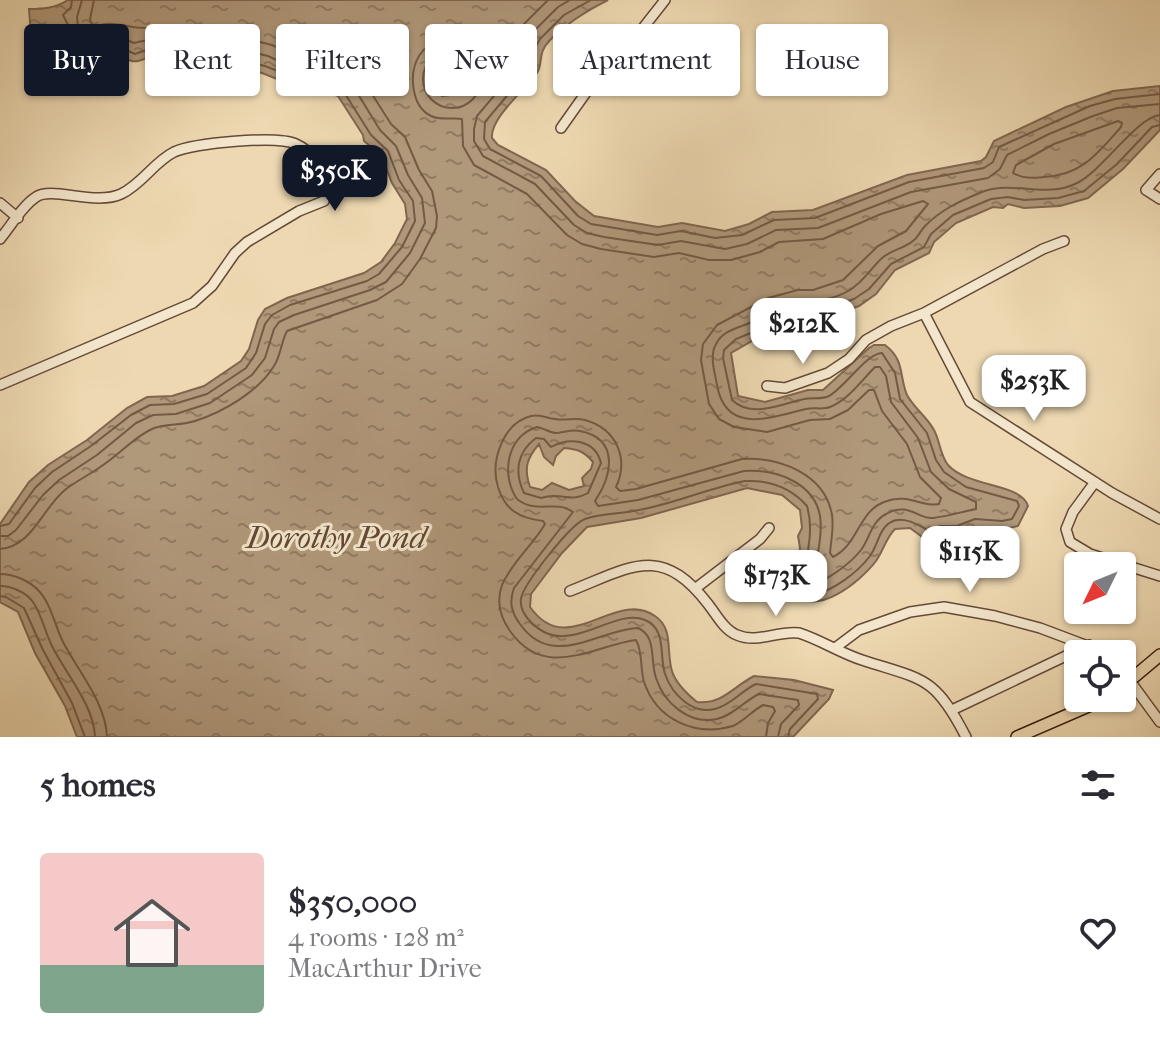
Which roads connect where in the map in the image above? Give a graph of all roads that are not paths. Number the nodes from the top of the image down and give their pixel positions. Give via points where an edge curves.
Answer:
1 (665, 0) edge
2 (561, 128) dead end
3 (1160, 174) edge
4 (1160, 199) edge
5 (0, 203) edge
6 (18, 218) junction
7 (0, 239) edge
8 (1064, 241) dead end
9 (924, 313) junction
10 (0, 385) edge
11 (767, 386) dead end
12 (1095, 482) junction
13 (1160, 519) edge
14 (769, 528) dead end
15 (1160, 576) edge
16 (696, 588) junction
17 (570, 591) dead end
18 (1073, 640) edge
19 (835, 648) junction
20 (1160, 655) edge
21 (1064, 657) edge
22 (1136, 676) edge
23 (1136, 696) edge
24 (952, 710) junction
25 (1075, 712) edge
26 (1160, 722) edge
27 (966, 737) edge
28 (1017, 737) edge

1 - 2 street
3 - 4 street via 1146,190
5 - 6 street
6 - 7 street
6 - 10 street via 41,194 111,198 178,150 211,144 291,142 304,148 330,186 319,204 278,222 241,247 193,303
8 - 9 street
9 - 11 street via 866,340 828,373 785,388
9 - 12 street via 970,402
12 - 13 street
12 - 15 street via 1073,512 1066,529 1070,542 1090,554
14 - 16 street
16 - 17 street via 677,572 651,565
16 - 19 street via 736,634 754,639 799,633
18 - 19 street via 944,607 859,630
19 - 24 street via 915,676
20 - 22 main road
21 - 24 street
23 - 26 street
24 - 27 street
25 - 28 main road

